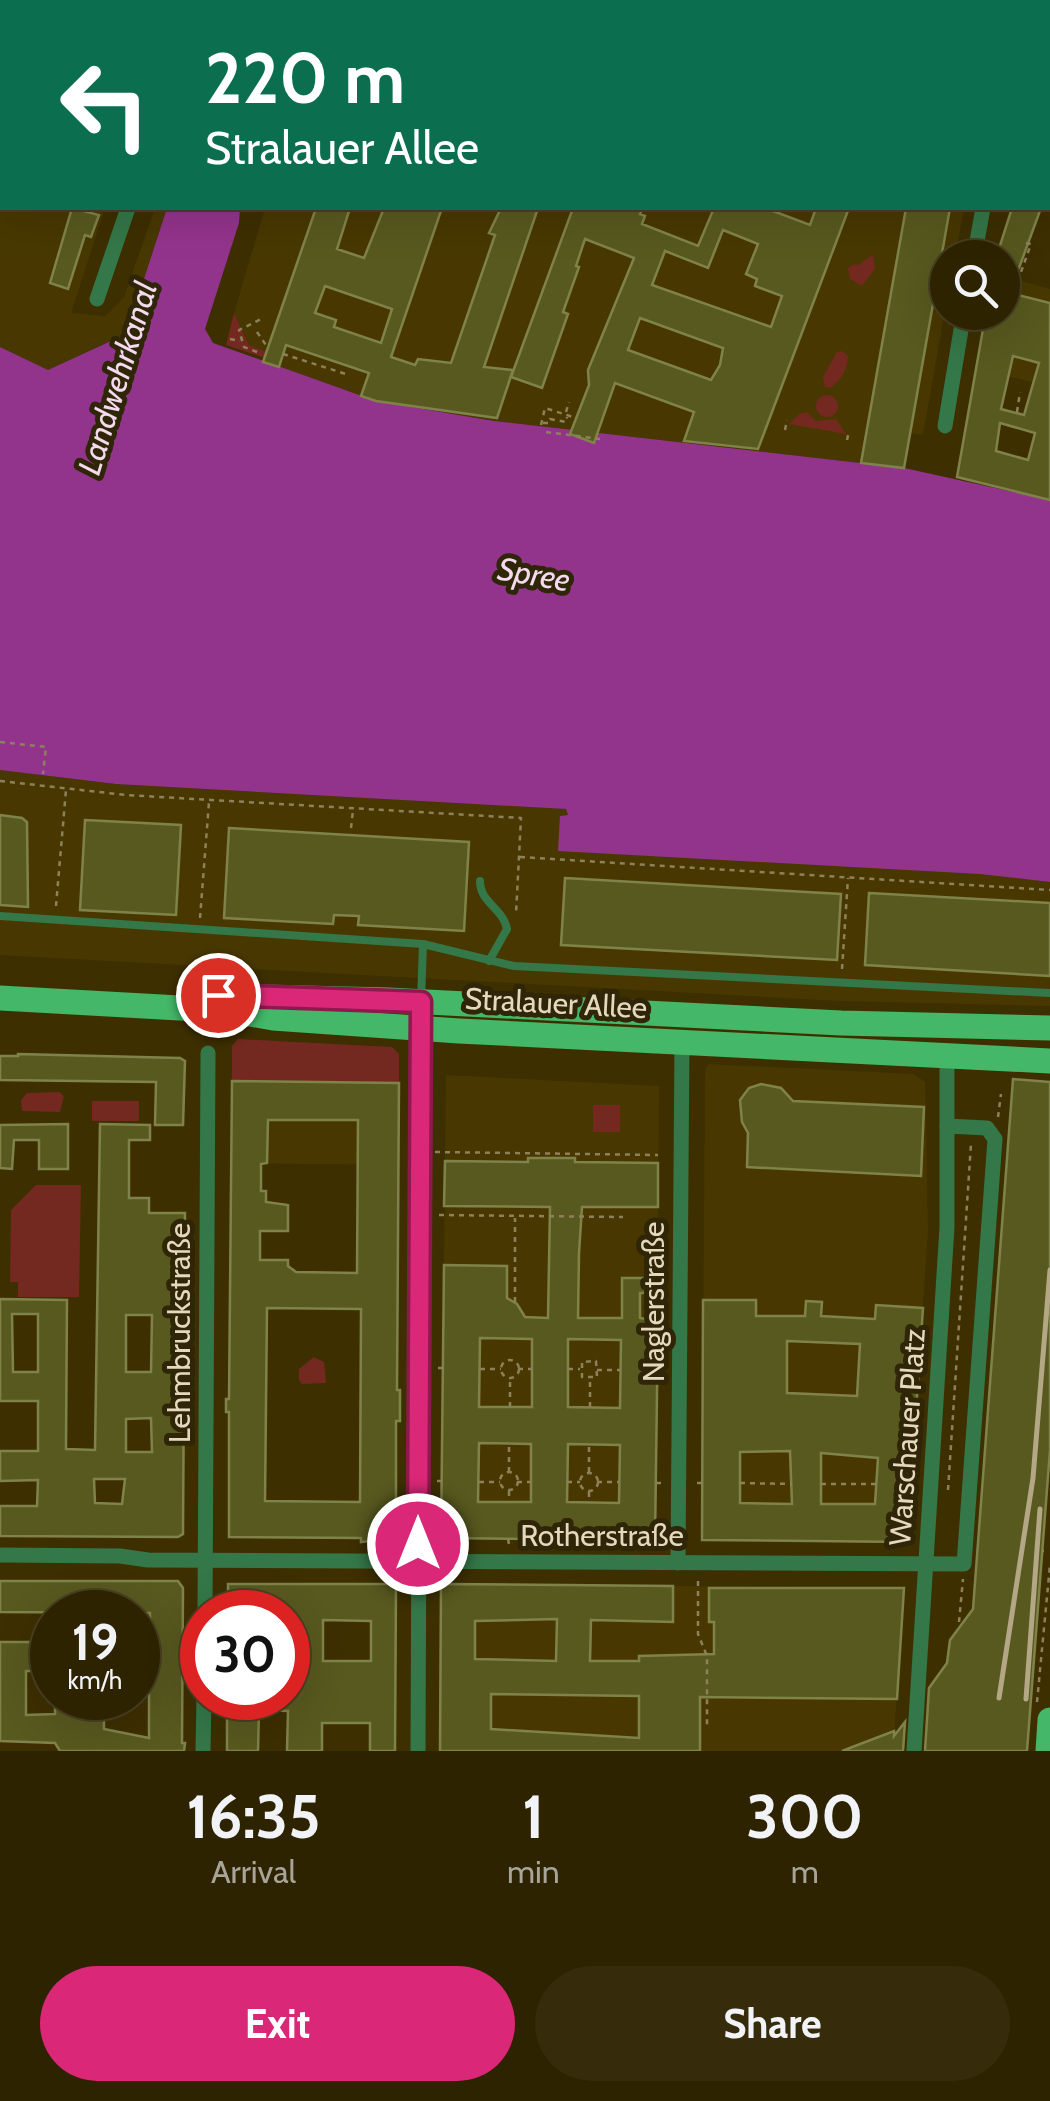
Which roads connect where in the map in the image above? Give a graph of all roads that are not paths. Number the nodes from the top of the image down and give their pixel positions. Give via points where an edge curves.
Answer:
1 (127, 210) edge
2 (983, 210) edge
3 (977, 240) edge
4 (97, 300) dead end
5 (961, 330) edge
6 (945, 426) dead end
7 (480, 881) dead end
8 (0, 916) edge
9 (423, 944) junction
10 (489, 961) junction
11 (0, 983) edge
12 (1050, 993) edge
13 (0, 998) edge
14 (421, 1015) junction
15 (1050, 1028) edge
16 (682, 1042) junction
17 (208, 1053) dead end
18 (947, 1055) junction
19 (1050, 1061) edge
20 (947, 1126) junction
21 (0, 1555) edge
22 (205, 1560) junction
23 (419, 1562) junction
24 (678, 1563) junction
25 (926, 1565) junction
26 (205, 1590) edge
27 (204, 1720) edge
28 (1050, 1720) edge
29 (204, 1751) edge
30 (418, 1751) edge
31 (914, 1751) edge
32 (1048, 1751) edge

1 - 4 street
2 - 3 street
5 - 6 street
7 - 10 lane via 482,896 502,914 507,929
8 - 9 lane
9 - 10 lane
9 - 14 lane
10 - 12 lane
11 - 14 main road, Stralauer Allee via 290,999
13 - 14 main road, Stralauer Allee via 273,1018
14 - 15 main road, Stralauer Allee
14 - 16 main road, Stralauer Allee
14 - 23 street
16 - 18 main road, Stralauer Allee
16 - 24 street, Naglerstraße
17 - 22 street, Lehmbruckstraße
18 - 19 main road, Stralauer Allee
18 - 20 street, Warschauer Platz
20 - 25 street, Warschauer Platz
20 - 25 street, Rotherstraße via 987,1128 995,1139 964,1564
21 - 22 street, Rotherstraße
22 - 23 street, Rotherstraße
22 - 26 street, Lehmbruckstraße
23 - 24 street, Rotherstraße
23 - 30 street
24 - 25 street, Rotherstraße
25 - 31 street, Warschauer Platz
27 - 29 street
28 - 32 main road

